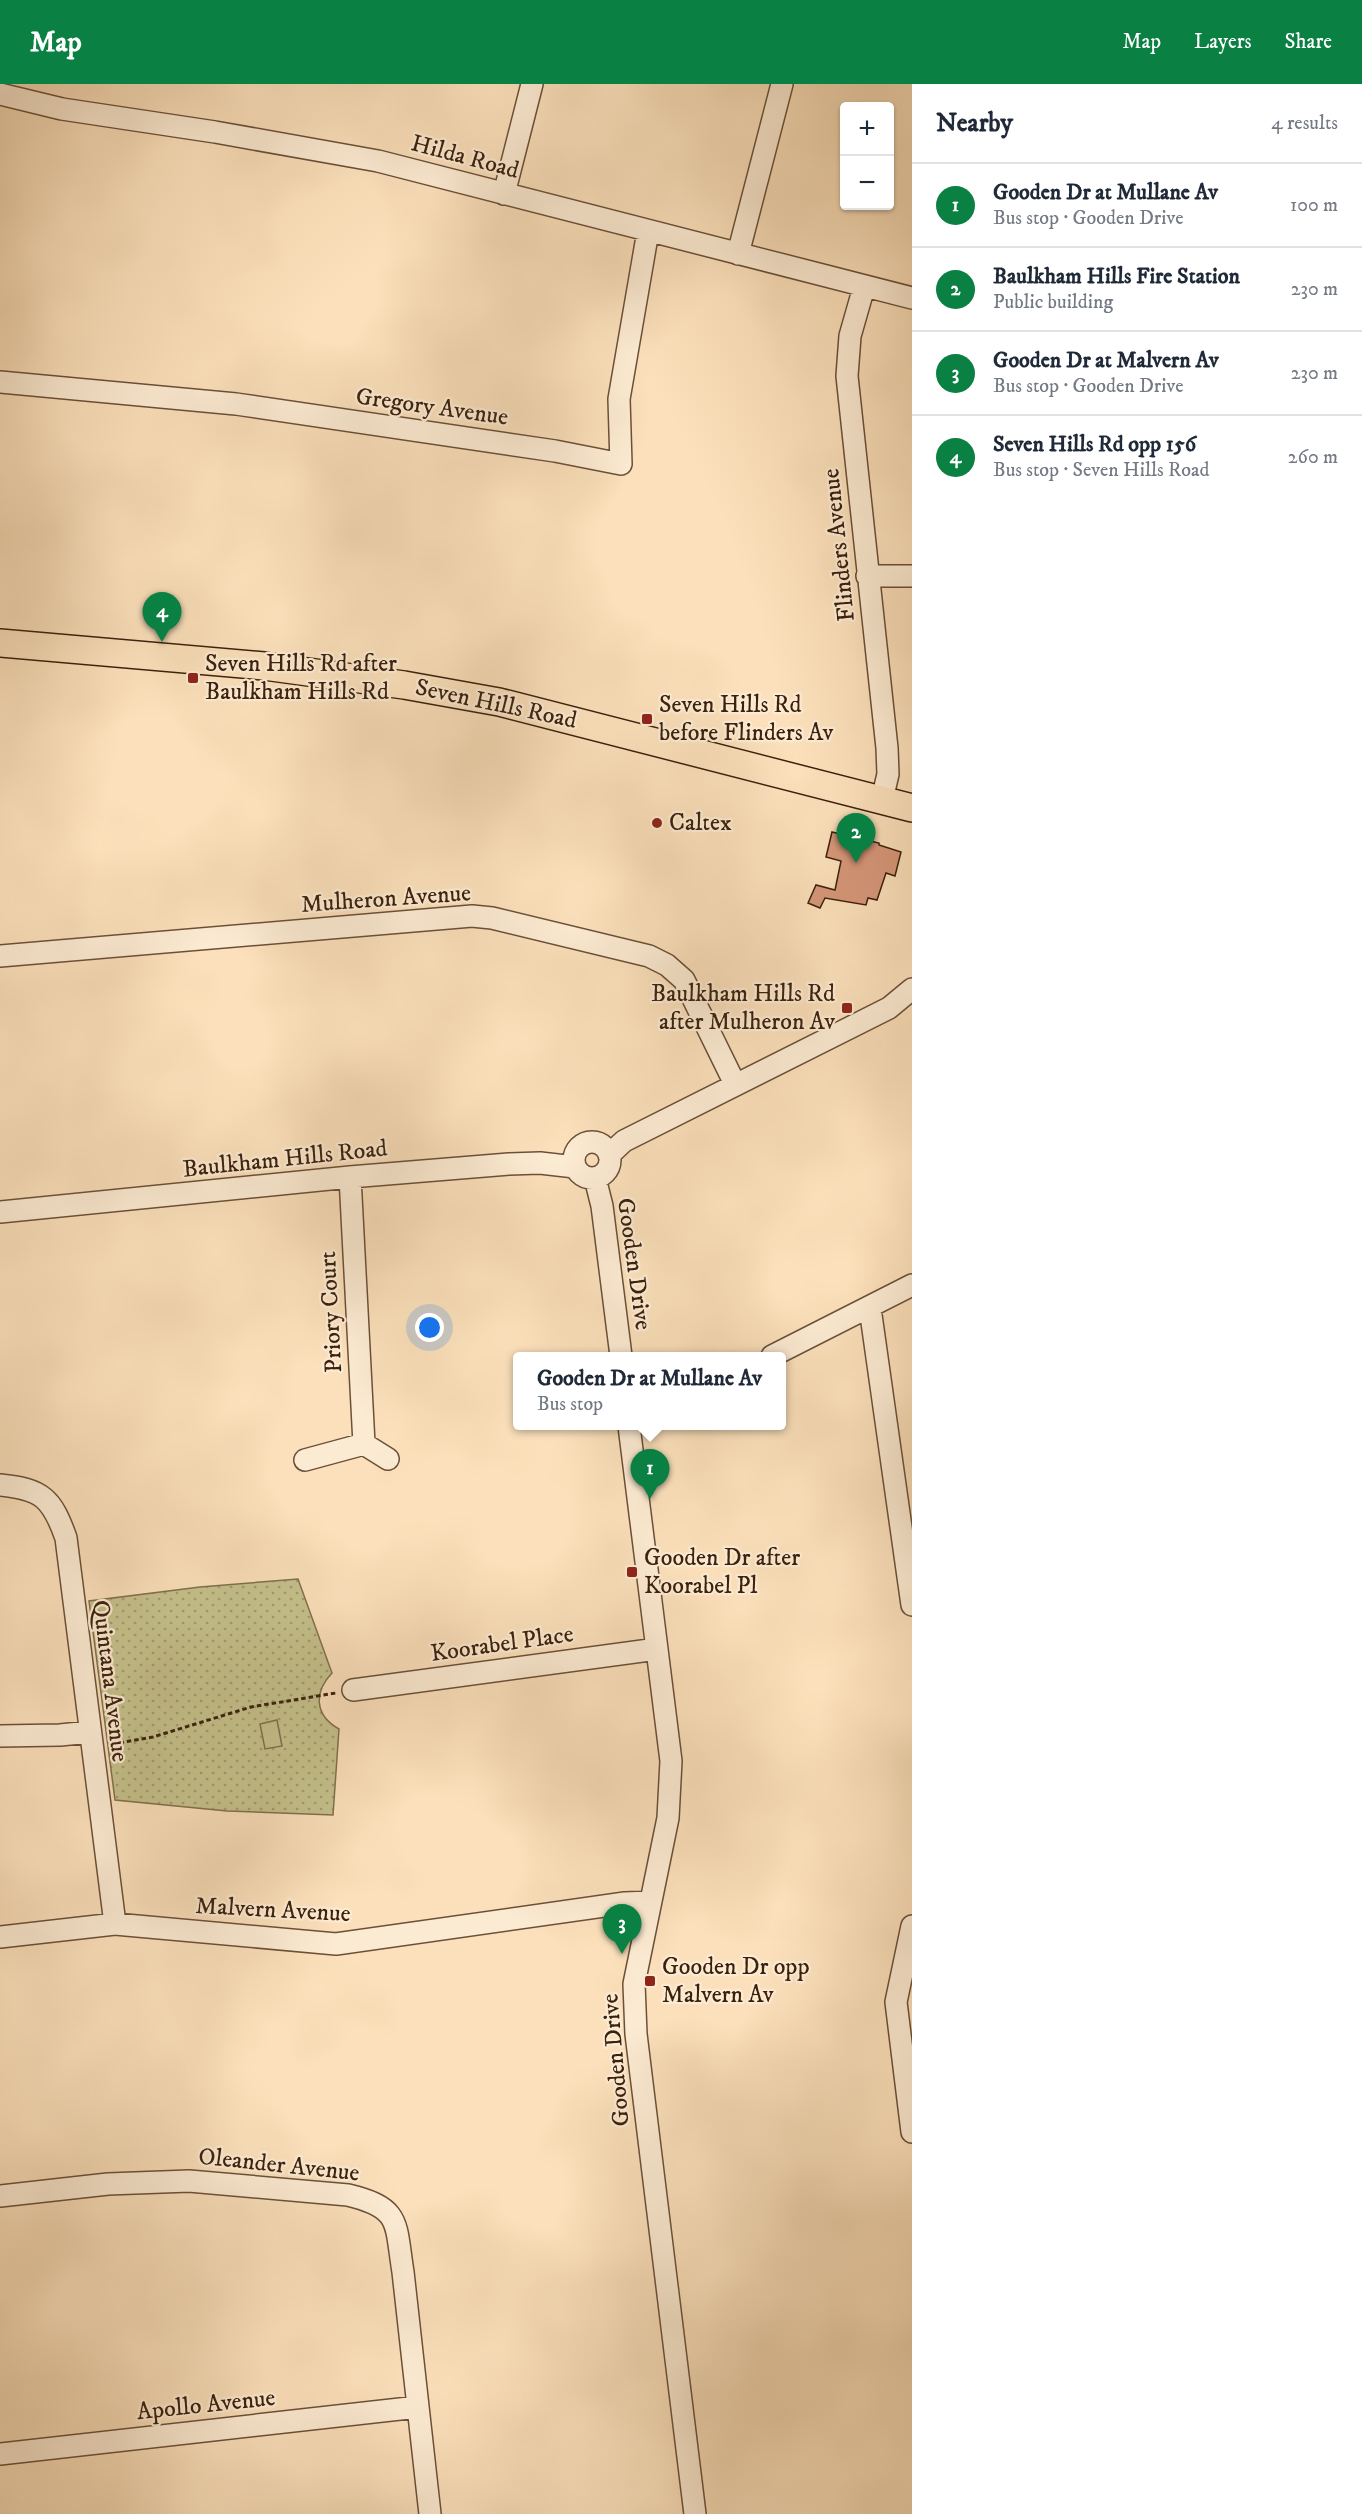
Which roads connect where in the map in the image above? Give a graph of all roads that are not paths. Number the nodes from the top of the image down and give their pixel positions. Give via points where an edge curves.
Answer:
1 (532, 84) edge
2 (782, 84) edge
3 (0, 94) edge
4 (504, 194) junction
5 (648, 231) junction
6 (738, 254) junction
7 (864, 287) junction
8 (912, 298) edge
9 (0, 382) edge
10 (867, 576) junction
11 (912, 576) edge
12 (0, 643) edge
13 (882, 800) junction
14 (912, 808) edge
15 (0, 956) edge
16 (912, 989) edge
17 (735, 1084) junction
18 (609, 1155) junction
19 (575, 1167) junction
20 (350, 1177) junction
21 (595, 1178) junction
22 (0, 1212) edge
23 (912, 1285) edge
24 (870, 1308) junction
25 (620, 1352) edge
26 (780, 1352) edge
27 (630, 1430) edge
28 (364, 1444) junction
29 (388, 1459) dead end
30 (305, 1460) dead end
31 (0, 1485) edge
32 (912, 1605) edge
33 (657, 1649) junction
34 (353, 1690) road end
35 (0, 1736) edge
36 (91, 1739) junction
37 (649, 1902) junction
38 (115, 1924) junction
39 (912, 1926) edge
40 (0, 1937) edge
41 (912, 2132) edge
42 (0, 2196) edge
43 (418, 2407) junction
44 (0, 2454) edge
45 (430, 2514) edge
46 (695, 2514) edge

1 - 4 street
2 - 6 street
3 - 4 street, Hilda Road via 62,109 378,161
4 - 5 street, Hilda Road
5 - 6 street, Hilda Road
5 - 9 street, Gregory Avenue via 620,399 621,464 236,404
6 - 7 street, Hilda Road
7 - 8 street, Hilda Road
7 - 10 street, Flinders Avenue via 850,336 847,376
10 - 11 street
10 - 13 street, Flinders Avenue via 887,748 888,774
12 - 13 main road, Seven Hills Road via 264,666 404,685 533,709
13 - 14 main road, Seven Hills Road
15 - 17 street, Mulheron Avenue via 481,916 649,956 666,964 684,980
16 - 17 street via 889,1008
17 - 18 street via 624,1141
18 - 19 street via 597,1143 584,1144 574,1156
18 - 21 street via 606,1172
19 - 20 street, Baulkham Hills Road via 509,1164
19 - 21 street via 582,1175
20 - 22 street, Baulkham Hills Road
20 - 28 street, Priory Court
21 - 25 street, Gooden Drive
23 - 24 street
24 - 26 street
24 - 32 street
27 - 33 street, Gooden Drive
28 - 29 street
28 - 30 street
31 - 36 street, Quintana Avenue via 40,1494 57,1514 66,1538
33 - 34 street, Koorabel Place
33 - 37 street, Gooden Drive via 671,1782 668,1818
35 - 36 street
36 - 38 street, Quintana Avenue
37 - 38 street, Malvern Avenue via 336,1944
37 - 46 street, Gooden Drive via 634,1984 636,2034
38 - 40 street, Malvern Avenue
39 - 41 street via 896,2002
42 - 43 street, Oleander Avenue via 108,2184 189,2181 372,2201 387,2209 397,2234
43 - 44 street, Apollo Avenue
43 - 45 street, Oleander Avenue

